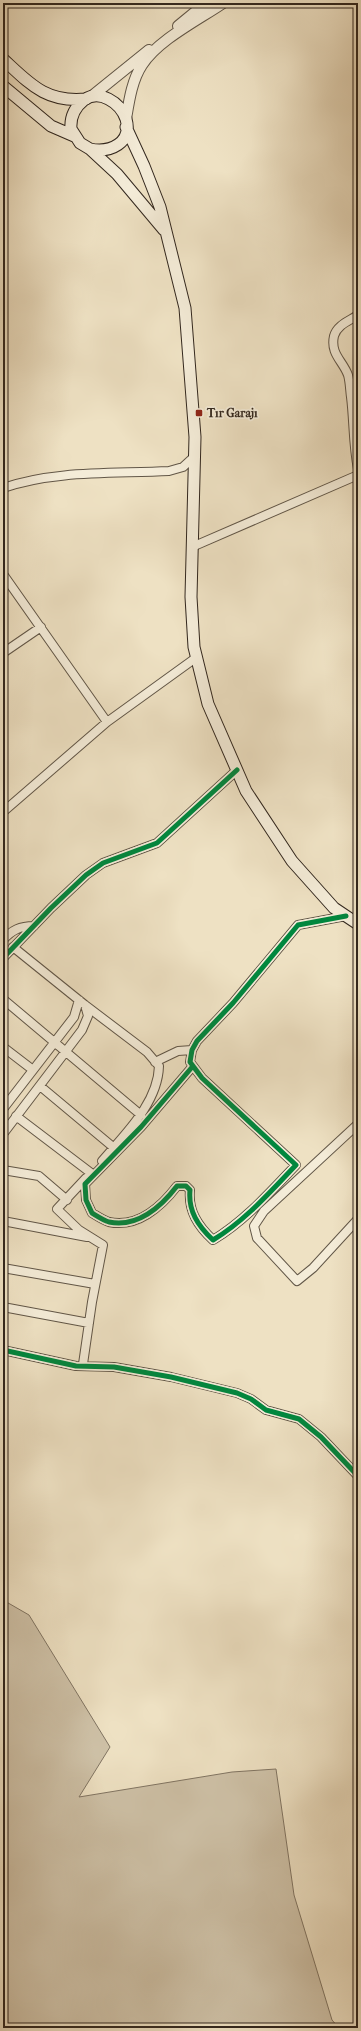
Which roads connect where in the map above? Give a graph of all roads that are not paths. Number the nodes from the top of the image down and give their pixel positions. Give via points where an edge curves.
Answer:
1 (206, 3) edge
2 (223, 3) edge
3 (3, 59) edge
4 (3, 86) edge
5 (89, 97) junction
6 (126, 123) junction
7 (74, 136) junction
8 (90, 149) junction
9 (166, 233) junction
10 (358, 314) edge
11 (195, 456) junction
12 (358, 469) edge
13 (358, 475) edge
14 (3, 488) edge
15 (192, 547) junction
16 (3, 574) edge
17 (41, 627) junction
18 (3, 653) edge
19 (197, 657) junction
20 (107, 722) junction
21 (237, 770) junction
22 (3, 812) edge
23 (346, 916) junction
24 (358, 924) edge
25 (34, 926) junction
26 (3, 940) edge
27 (13, 947) junction
28 (3, 958) edge
29 (3, 999) edge
30 (82, 1003) junction
31 (55, 1042) junction
32 (3, 1047) edge
33 (192, 1050) junction
34 (66, 1051) junction
35 (156, 1062) junction
36 (193, 1066) junction
37 (33, 1070) junction
38 (40, 1086) junction
39 (6, 1099) edge
40 (3, 1109) edge
41 (141, 1115) junction
42 (16, 1116) junction
43 (358, 1124) edge
44 (3, 1134) edge
45 (113, 1147) junction
46 (3, 1170) edge
47 (91, 1173) junction
48 (67, 1200) junction
49 (358, 1220) edge
50 (3, 1221) edge
51 (91, 1238) junction
52 (3, 1268) edge
53 (95, 1284) junction
54 (3, 1307) edge
55 (89, 1323) junction
56 (3, 1350) edge
57 (83, 1364) junction
58 (358, 1476) edge

1 - 5 street
2 - 6 street via 176,34 142,64
3 - 5 main road via 47,95 60,99
4 - 7 main road via 51,126
5 - 6 main road via 99,95 107,98 115,104
5 - 7 main road via 73,112 71,129
6 - 8 main road via 123,140 117,145 110,150
6 - 9 main road via 160,208
7 - 8 main road
8 - 9 main road via 117,174
9 - 11 main road via 185,308
10 - 12 street via 341,325 334,339 337,359 348,376 355,438 354,451
11 - 14 street via 183,467 169,471 59,476 25,480
11 - 15 main road
13 - 15 street
15 - 19 main road via 191,597
16 - 17 street
17 - 18 street
17 - 20 street
19 - 20 street
19 - 21 main road via 208,704
20 - 22 street
21 - 23 main road via 246,791 292,861 334,908
21 - 25 street via 157,843 103,863 86,875
23 - 24 main road
23 - 33 street via 298,925 233,1003 197,1041
25 - 26 street via 23,926 10,932
25 - 27 street
27 - 28 street
27 - 30 street
29 - 31 street
30 - 31 street
30 - 34 street via 88,1016 82,1030
30 - 35 street via 147,1052
31 - 34 street
31 - 37 street
32 - 37 street
33 - 35 street via 178,1051
33 - 36 street via 190,1062
34 - 38 street
34 - 41 street
35 - 41 street via 159,1066 158,1077
36 - 36 street via 202,1078 296,1165 263,1199 213,1240 202,1230 189,1204 190,1190 186,1186 177,1186 167,1199 145,1216 126,1223 108,1222 92,1213 86,1200 85,1184 142,1127
37 - 39 street
38 - 42 street
38 - 45 street
39 - 40 street
41 - 45 street
42 - 44 street
42 - 47 street
43 - 49 street via 264,1211 254,1226 257,1238 297,1281 313,1268
45 - 47 street
46 - 48 street via 38,1176
47 - 48 street
48 - 51 street via 57,1209
50 - 51 street
51 - 53 street via 103,1245
52 - 53 street
53 - 55 street
54 - 55 street
55 - 57 street
56 - 57 street via 76,1366
57 - 58 street via 172,1377 251,1399 266,1410 299,1419 309,1426

